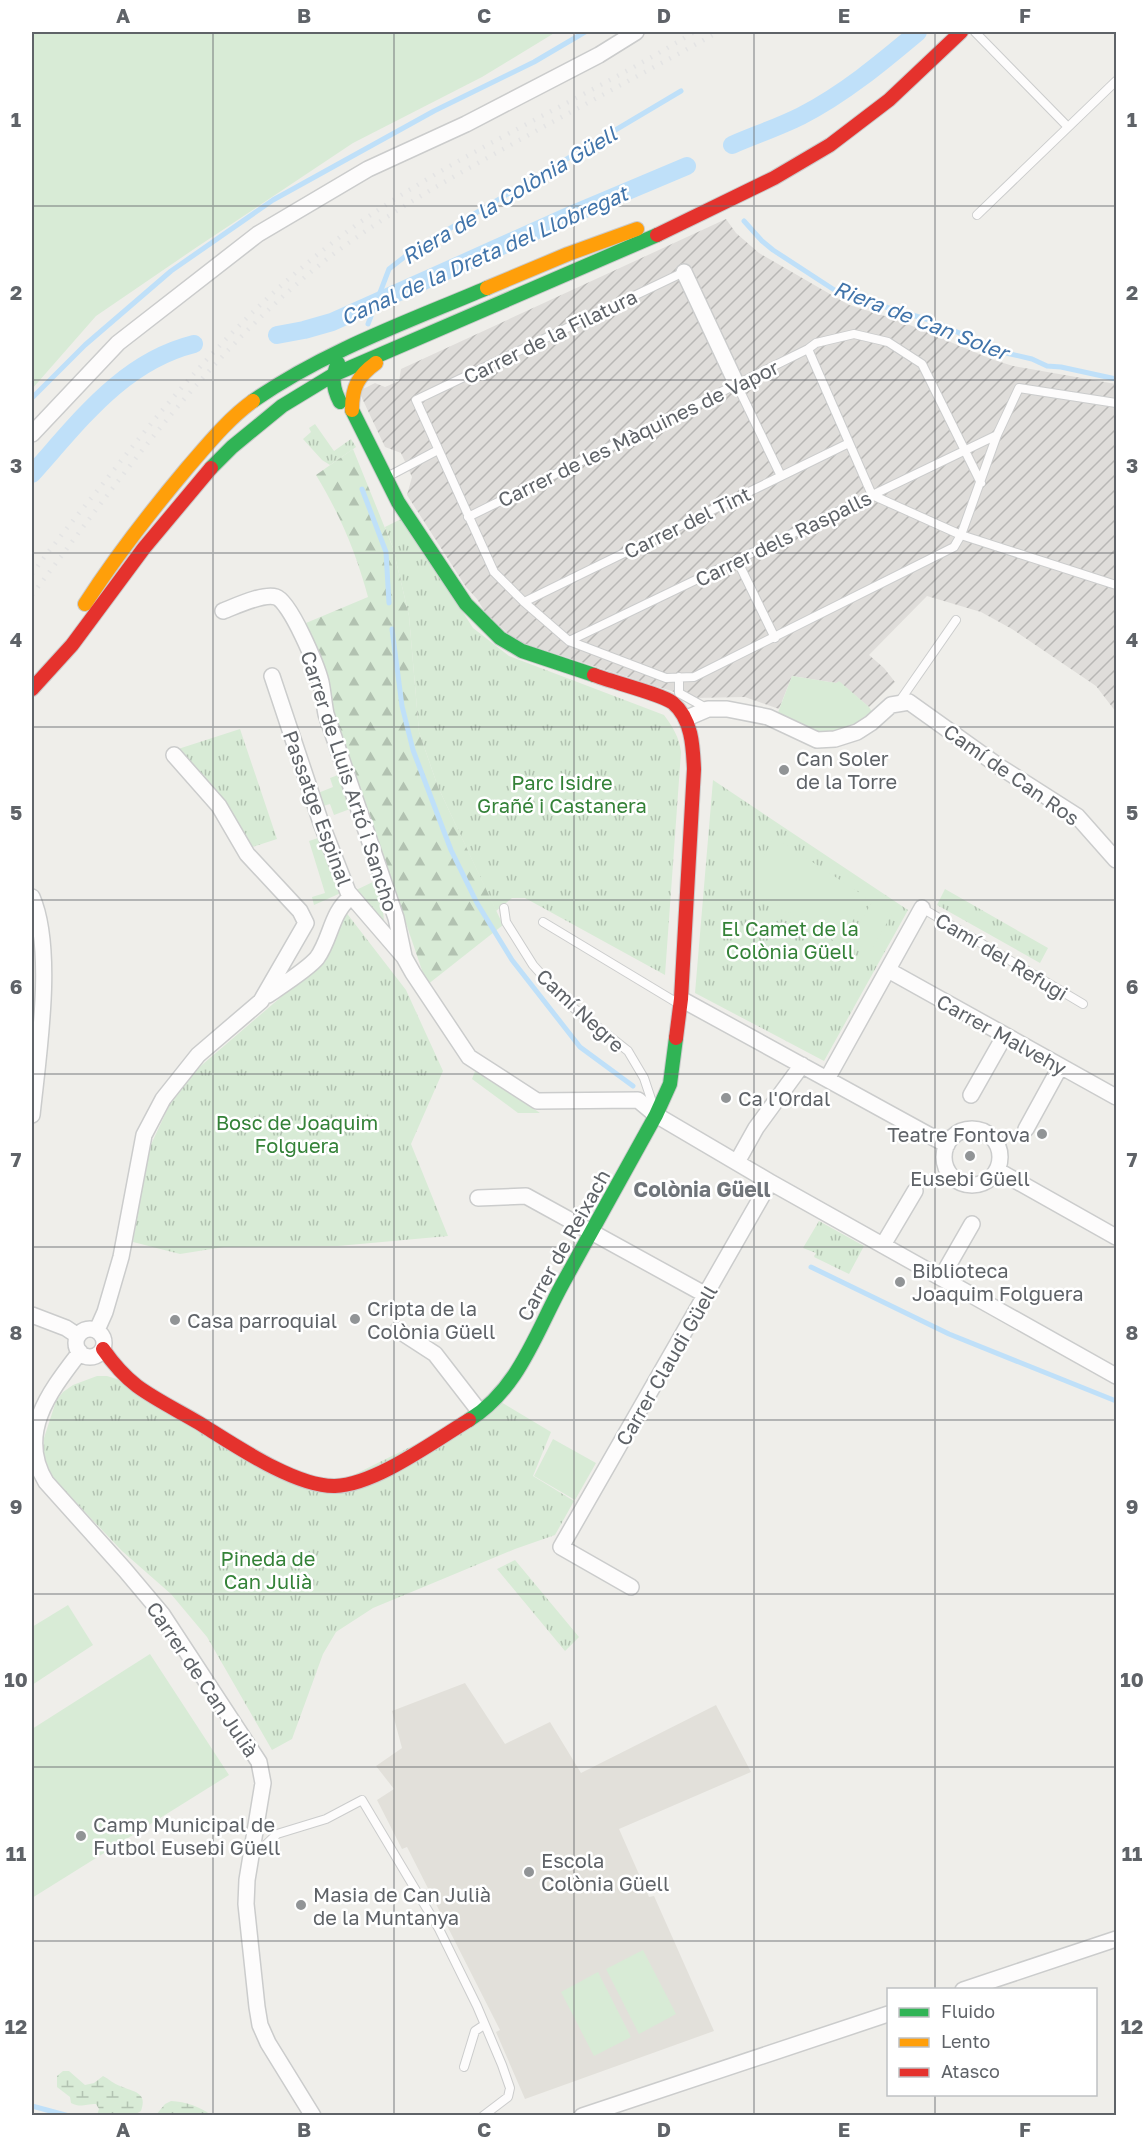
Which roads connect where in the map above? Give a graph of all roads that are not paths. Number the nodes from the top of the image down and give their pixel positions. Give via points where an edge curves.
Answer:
1 (636, 32) edge
2 (961, 32) edge
3 (975, 32) edge
4 (1116, 81) edge
5 (1068, 127) junction
6 (708, 209) junction
7 (977, 215) dead end
8 (684, 272) joint
9 (411, 320) junction
10 (405, 344) junction
11 (808, 349) junction
12 (308, 366) junction
13 (333, 375) junction
14 (736, 385) junction
15 (300, 395) junction
16 (1116, 402) edge
17 (348, 403) junction
18 (32, 434) edge
19 (997, 435) junction
20 (849, 443) junction
21 (438, 450) junction
22 (964, 450) junction
23 (782, 476) junction
24 (385, 478) junction
25 (981, 483) junction
26 (872, 495) junction
27 (468, 517) junction
28 (962, 535) junction
29 (737, 560) junction
30 (1116, 585) edge
31 (524, 602) junction
32 (223, 610) dead end
33 (956, 620) dead end
34 (775, 638) junction
35 (569, 641) junction
36 (272, 676) dead end
37 (679, 677) junction
38 (35, 685) edge
39 (899, 702) junction
40 (708, 709) junction
41 (687, 718) junction
42 (174, 755) dead end
43 (1116, 860) edge
44 (32, 897) edge
45 (351, 897) junction
46 (504, 908) dead end
47 (922, 908) joint
48 (543, 922) dead end
49 (404, 957) junction
50 (888, 970) junction
51 (261, 1001) junction
52 (681, 1002) junction
53 (1083, 1004) dead end
54 (1005, 1035) junction
55 (802, 1065) junction
56 (1060, 1067) junction
57 (827, 1079) junction
58 (971, 1095) dead end
59 (1116, 1097) edge
60 (32, 1115) edge
61 (656, 1115) junction
62 (1026, 1129) dead end
63 (947, 1145) junction
64 (737, 1162) junction
65 (997, 1170) junction
66 (770, 1182) junction
67 (915, 1191) dead end
68 (478, 1198) dead end
69 (972, 1224) dead end
70 (592, 1231) junction
71 (1116, 1237) edge
72 (883, 1245) junction
73 (941, 1278) junction
74 (706, 1295) junction
75 (32, 1315) edge
76 (97, 1330) junction
77 (398, 1330) dead end
78 (79, 1344) junction
79 (102, 1349) junction
80 (1116, 1376) edge
81 (476, 1407) dead end
82 (631, 1587) dead end
83 (250, 1861) junction
84 (1116, 1939) edge
85 (966, 1988) edge
86 (887, 2014) edge
87 (484, 2025) junction
88 (465, 2067) dead end
89 (313, 2115) edge
90 (483, 2115) edge
91 (582, 2115) edge

1 - 18 street via 466,124 368,169 258,234 118,343
2 - 6 main road via 885,102 831,144 775,177
3 - 5 lane
4 - 5 lane
5 - 7 lane
6 - 9 main road via 588,245
6 - 10 main road via 663,233
8 - 14 street
8 - 21 lane, Carrer de la Filatura via 416,400
9 - 12 main road
9 - 13 main road via 341,360
10 - 13 main road
10 - 17 main road via 362,373
11 - 14 lane, Carrer de les Màquines de Vapor
11 - 20 lane
11 - 22 lane, Carrer de les Màquines de Vapor via 816,343 854,334 888,342 922,364
12 - 13 main road
12 - 38 main road via 237,414 163,495 129,538
13 - 15 main road
13 - 17 main road via 342,382
14 - 23 lane
14 - 27 lane, Carrer de les Màquines de Vapor
15 - 17 main road via 321,394
15 - 38 main road via 265,419 208,471 144,548 72,645
16 - 19 lane via 1019,388
17 - 24 main road
19 - 22 lane, Carrer dels Raspalls
19 - 25 lane
20 - 23 lane, Carrer del Tint
20 - 26 lane
21 - 24 lane
21 - 27 lane
22 - 25 lane, Carrer de les Màquines de Vapor
22 - 26 lane, Carrer dels Raspalls
23 - 31 lane, Carrer del Tint
24 - 41 main road via 466,604 500,638 522,651 672,702
25 - 28 lane
26 - 28 lane
26 - 29 lane, Carrer dels Raspalls
27 - 31 lane via 494,572
28 - 30 lane
28 - 34 lane via 954,547
29 - 34 lane
29 - 35 lane, Carrer dels Raspalls
31 - 35 lane
32 - 49 street, Carrer de Lluis Artó i Sancho via 274,596 281,599 295,620 314,661 326,714 396,918
33 - 39 lane
34 - 37 lane via 694,677
35 - 37 lane via 666,678
36 - 45 street, Passatge Espinal via 321,823
37 - 40 lane via 679,693
39 - 40 street via 856,732 817,740 768,717
39 - 43 street, Camí de Can Ros via 909,702 1077,816
40 - 41 street
41 - 52 main road, Carrer de Reixach via 694,769
42 - 51 street via 219,806 247,854 300,911 306,923
44 - 60 street via 39,923 43,970
45 - 49 street, Passatge Espinal
45 - 51 street via 336,915 316,959
46 - 61 lane, Camí Negre via 506,922 533,965 566,1002 628,1051 644,1078
47 - 50 street
47 - 53 lane, Camí del Refugi
48 - 52 lane
49 - 61 street via 469,1057 537,1101 638,1100
50 - 54 street, Carrer Malvehy
50 - 57 street
51 - 76 street via 198,1055 163,1099 144,1135 121,1257
52 - 55 street
52 - 61 main road, Carrer de Reixach via 670,1084
54 - 56 street, Carrer Malvehy
54 - 58 street
55 - 57 street
55 - 64 street via 756,1128
56 - 59 street, Carrer Malvehy
56 - 62 street
57 - 63 street
61 - 64 street
61 - 70 main road, Carrer de Reixach
63 - 65 street via 945,1164 955,1180 964,1184 983,1183
63 - 65 street via 959,1132 985,1131 998,1144
64 - 66 street
65 - 71 street
66 - 72 street
66 - 74 street, Carrer Claudi Güell
67 - 72 street
68 - 70 street via 526,1196
69 - 73 street
70 - 74 street
70 - 79 main road, Carrer de Reixach via 509,1386 493,1404 386,1470 357,1482 319,1484 276,1469 136,1385
72 - 73 street
73 - 80 street
74 - 82 street, Carrer Claudi Güell via 561,1546
75 - 78 street via 66,1328
76 - 78 street via 88,1329
76 - 79 street via 103,1336
77 - 81 street via 435,1354
78 - 79 street via 92,1356
78 - 83 street, Carrer de Can Julià via 40,1416 33,1445 37,1465 46,1482 162,1614 259,1762 263,1783
83 - 87 lane via 277,1834 326,1819 362,1800 440,1929
83 - 89 street, Carrer de Can Julià via 246,1904 260,2025
84 - 85 street
86 - 91 street
87 - 88 lane via 475,2031
87 - 90 lane via 510,2088 508,2097

